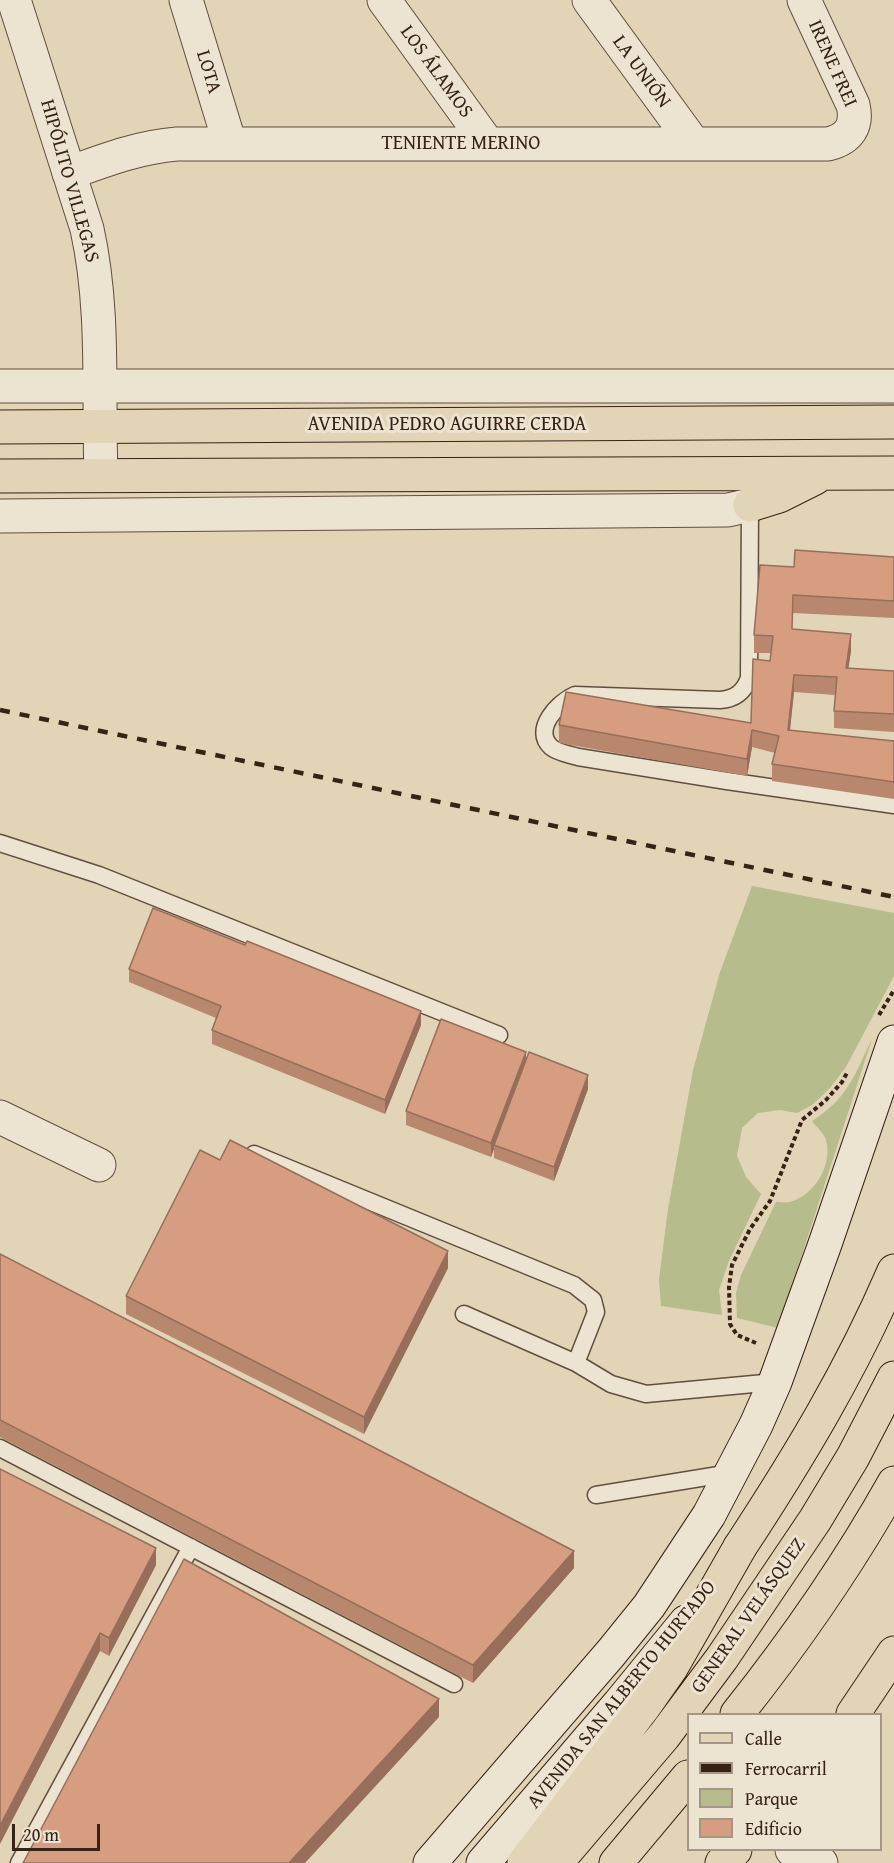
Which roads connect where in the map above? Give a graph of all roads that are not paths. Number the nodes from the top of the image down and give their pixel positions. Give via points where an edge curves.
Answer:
1 (14, 0) edge
2 (186, 0) edge
3 (384, 0) edge
4 (589, 0) edge
5 (804, 0) edge
6 (852, 129) joint
7 (230, 144) junction
8 (488, 144) junction
9 (694, 144) junction
10 (69, 173) junction
11 (99, 385) junction
12 (0, 386) edge
13 (894, 386) edge
14 (894, 422) edge
15 (99, 426) junction
16 (0, 428) edge
17 (822, 474) junction
18 (894, 474) edge
19 (101, 475) junction
20 (0, 476) edge
21 (750, 505) junction
22 (0, 516) edge
23 (894, 805) edge
24 (0, 843) edge
25 (499, 1035) dead end
26 (894, 1042) edge
27 (0, 1117) edge
28 (244, 1150) edge
29 (99, 1165) dead end
30 (894, 1271) edge
31 (464, 1314) dead end
32 (576, 1363) junction
33 (780, 1368) junction
34 (894, 1378) edge
35 (0, 1448) edge
36 (732, 1473) junction
37 (894, 1483) edge
38 (596, 1495) dead end
39 (191, 1547) junction
40 (740, 1547) junction
41 (894, 1653) edge
42 (454, 1684) dead end
43 (738, 1713) edge
44 (854, 1713) edge
45 (687, 1778) edge
46 (734, 1851) edge
47 (794, 1851) edge
48 (19, 1863) edge
49 (430, 1863) edge
50 (483, 1863) edge
51 (525, 1863) edge
52 (556, 1863) edge
53 (616, 1863) edge
54 (723, 1863) edge
55 (821, 1863) edge

1 - 10 street, HIPÓLITO VILLEGAS
2 - 7 street, LOTA
3 - 8 street, LOS ÁLAMOS
4 - 9 street, LA UNIÓN
5 - 6 street, IRENE FREI via 853,105
6 - 9 street, TENIENTE MERINO via 846,137 828,144
7 - 8 street, TENIENTE MERINO
7 - 10 street, TENIENTE MERINO via 153,146
8 - 9 street, TENIENTE MERINO
10 - 11 street, HIPÓLITO VILLEGAS via 87,229 96,277
11 - 12 street, AVENIDA PEDRO AGUIRRE CERDA
11 - 13 street, AVENIDA PEDRO AGUIRRE CERDA
11 - 15 street, HIPÓLITO VILLEGAS
14 - 15 main road, AVENIDA PEDRO AGUIRRE CERDA
15 - 16 main road, AVENIDA PEDRO AGUIRRE CERDA
15 - 19 street, HIPÓLITO VILLEGAS
17 - 18 main road
17 - 19 main road
17 - 21 main road via 779,496
19 - 20 main road
21 - 22 street via 728,510
21 - 23 lane via 749,678 741,692 720,700 575,695 555,707 549,717 547,743 557,751 578,757
24 - 25 lane via 99,875
26 - 33 street
27 - 29 street
28 - 32 lane via 574,1285 592,1300 596,1312
30 - 40 main road, AVENIDA SAN ALBERTO HURTADO via 814,1432
31 - 32 lane
32 - 33 lane via 611,1384 646,1394
33 - 36 street
34 - 52 main road, GENERAL VELÁSQUEZ via 815,1520 723,1658 664,1736
35 - 39 lane
36 - 38 lane
36 - 49 street via 649,1606
37 - 43 main road via 835,1580
39 - 42 lane
39 - 48 lane
40 - 50 street, AVENIDA SAN ALBERTO HURTADO via 666,1648
40 - 51 main road via 671,1668
41 - 44 main road
45 - 53 main road
46 - 54 main road
47 - 55 street

